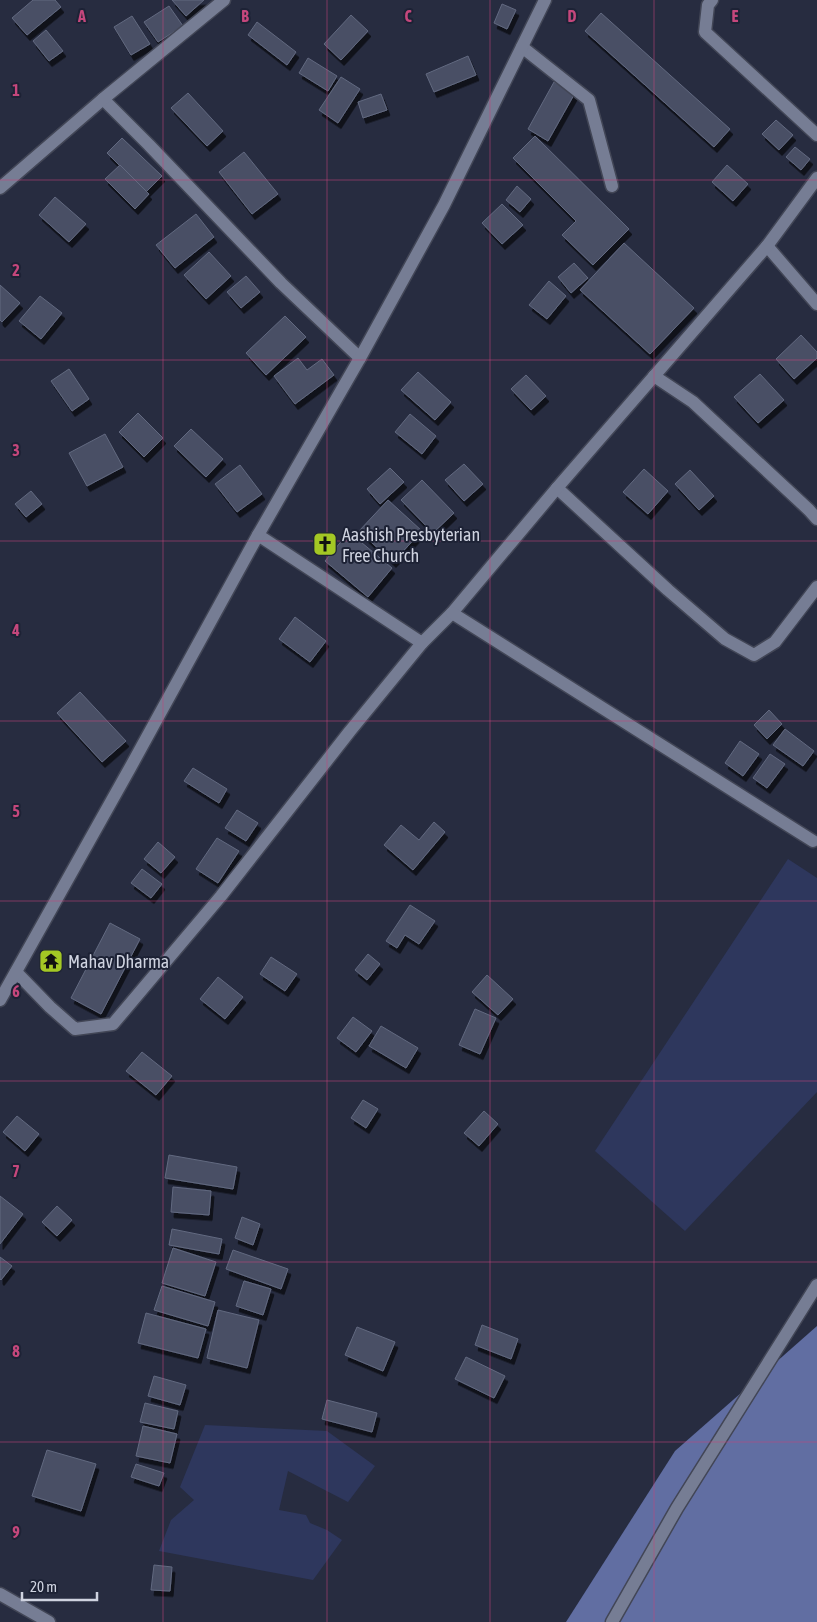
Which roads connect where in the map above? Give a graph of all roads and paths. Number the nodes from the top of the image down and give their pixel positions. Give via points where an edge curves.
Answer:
1 (224, 0) edge
2 (545, 0) edge
3 (712, 0) edge
4 (522, 46) junction
5 (103, 99) junction
6 (816, 129) edge
7 (817, 178) edge
8 (612, 186) dead end
9 (0, 188) edge
10 (767, 246) junction
11 (817, 304) edge
12 (360, 358) junction
13 (654, 376) junction
14 (557, 488) junction
15 (817, 519) edge
16 (258, 535) junction
17 (817, 587) edge
18 (452, 613) junction
19 (422, 643) junction
20 (813, 841) dead end
21 (16, 972) junction
22 (0, 1000) edge
23 (817, 1285) edge
24 (0, 1594) edge
25 (49, 1622) edge
26 (612, 1622) edge

1 - 5 street
2 - 4 street
3 - 6 street via 708,5 705,32
4 - 8 street via 590,100
4 - 12 street via 444,205
5 - 9 street
5 - 12 street via 281,283
7 - 10 street
10 - 11 street
10 - 13 street
12 - 16 street
13 - 14 street
13 - 15 street via 693,402
14 - 17 street via 725,639 754,655 775,642
14 - 18 street
16 - 19 street
16 - 21 street
18 - 19 street
18 - 20 street
19 - 21 street via 221,896 113,1024 75,1029
21 - 22 street
23 - 26 street via 677,1508
24 - 25 street

